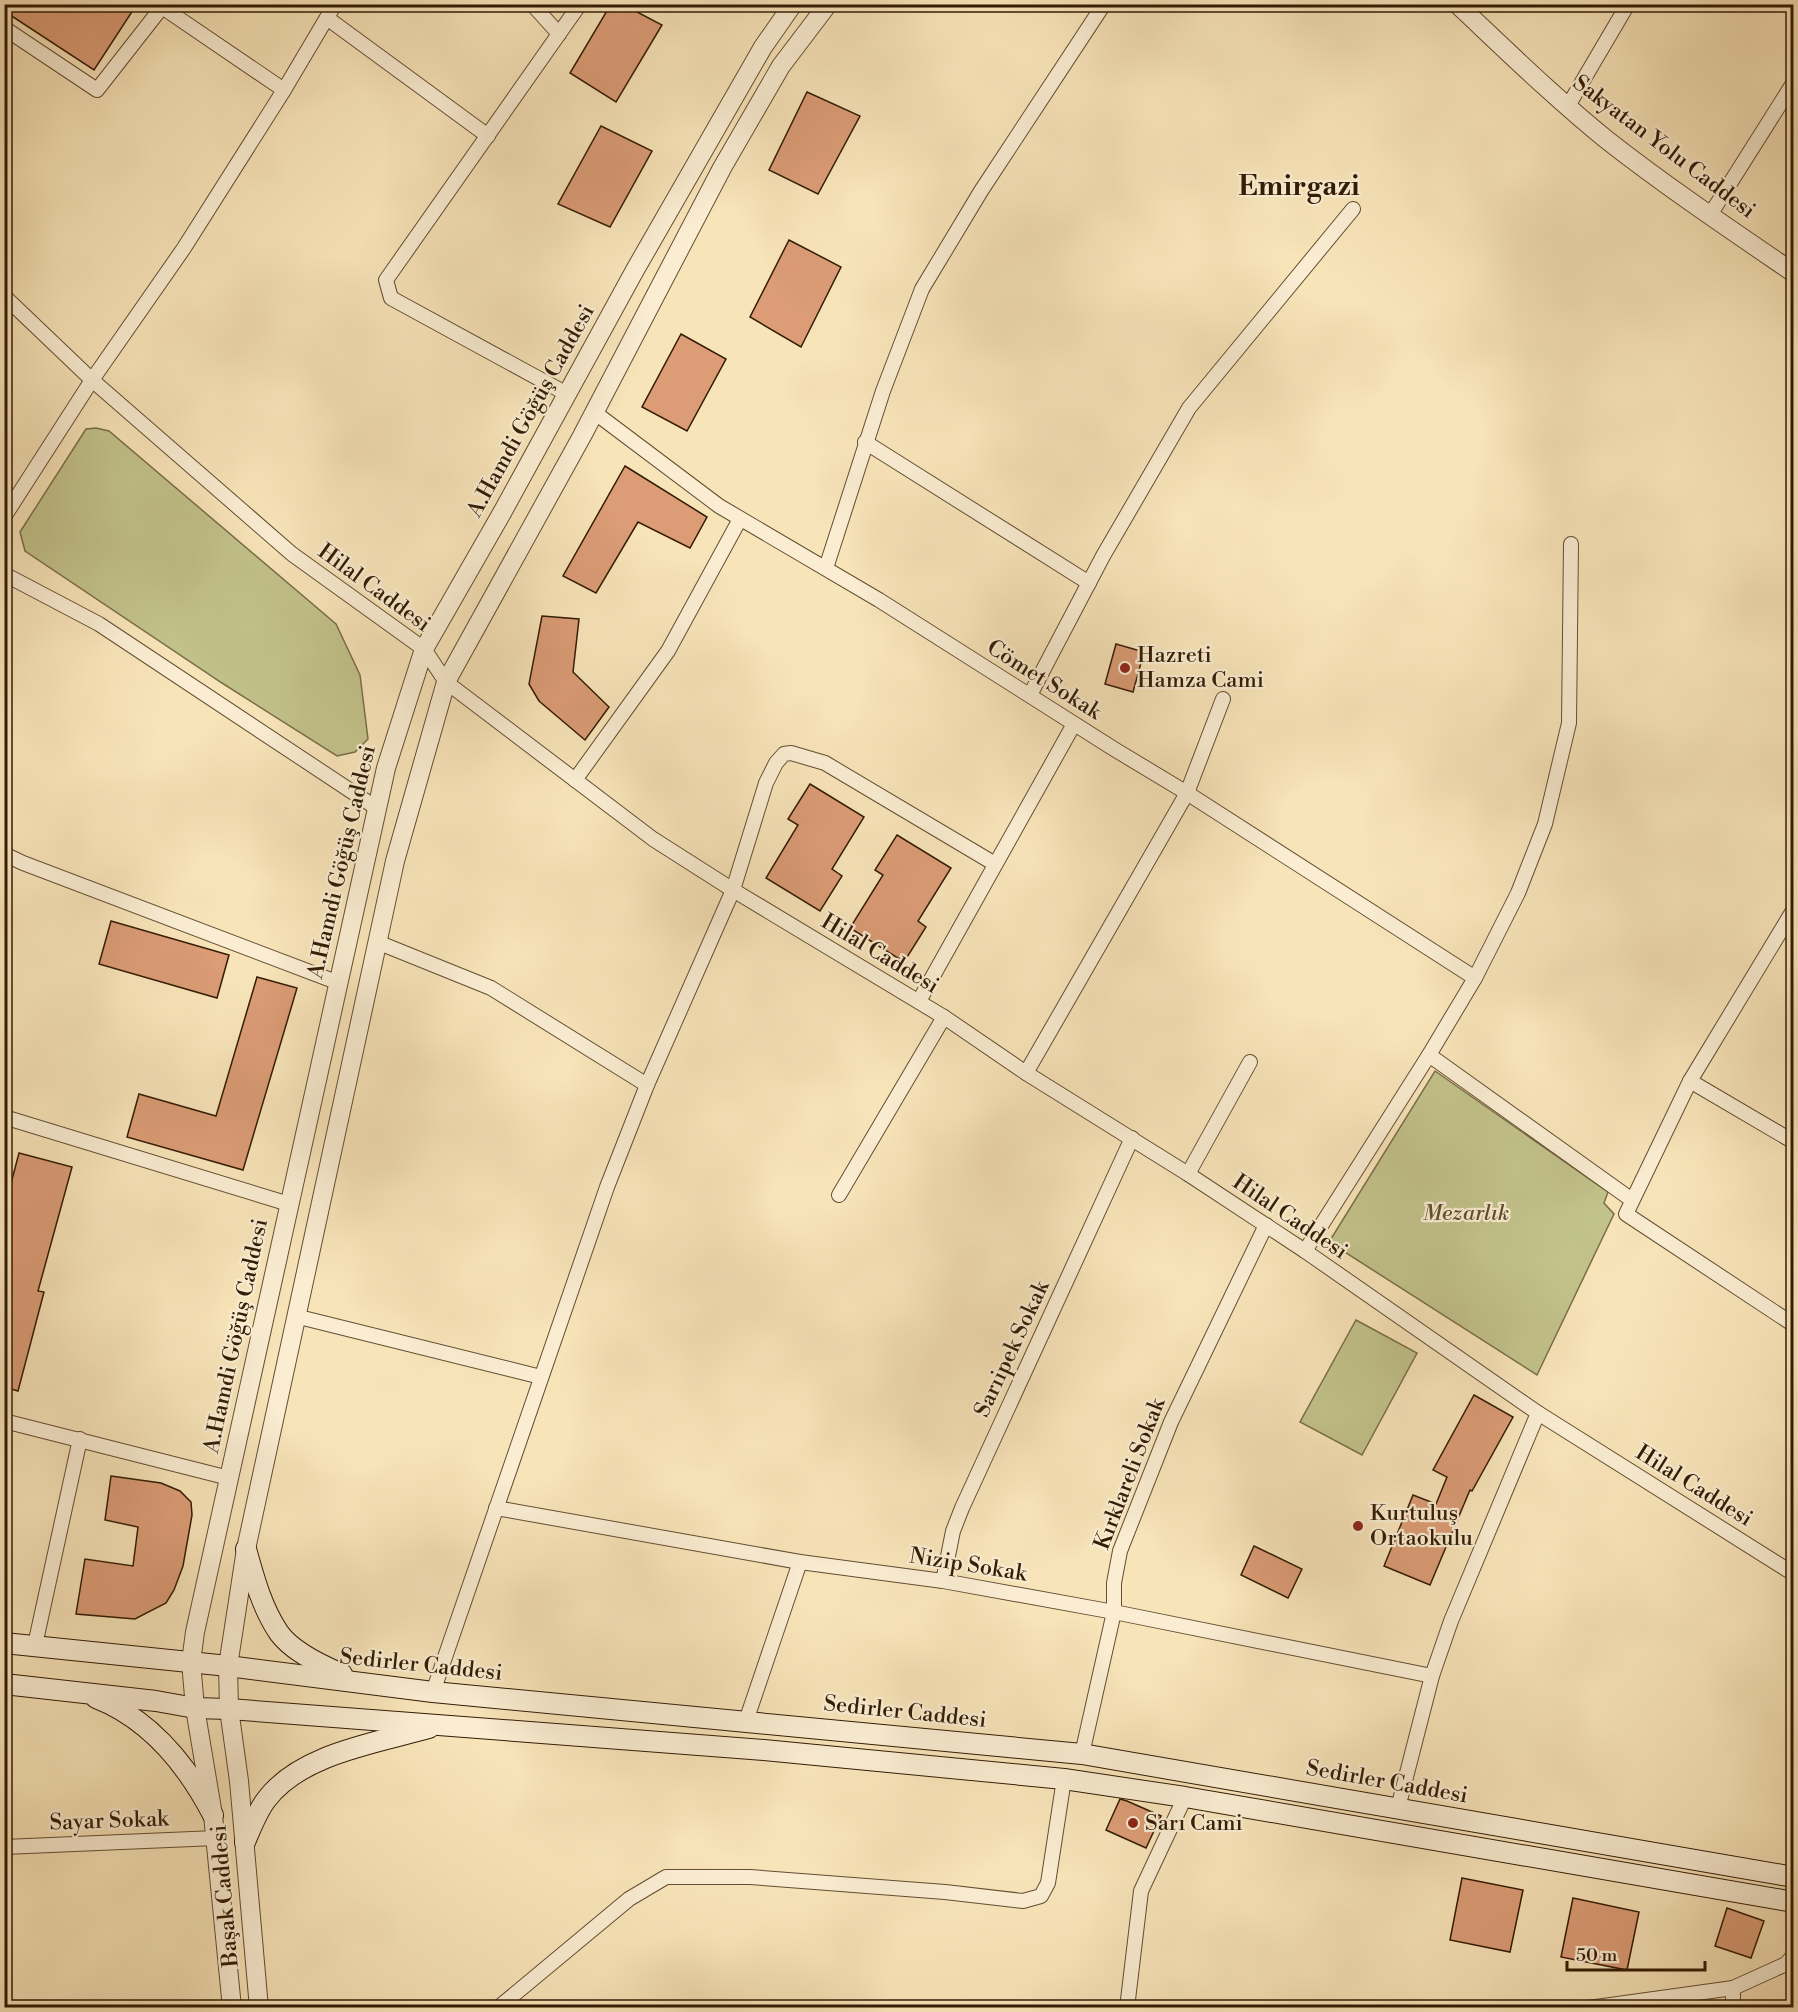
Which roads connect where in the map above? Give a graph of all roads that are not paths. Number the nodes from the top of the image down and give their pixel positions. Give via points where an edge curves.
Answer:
1 (335, 4) edge
2 (532, 4) edge
3 (580, 4) edge
4 (793, 4) edge
5 (828, 4) edge
6 (1104, 4) edge
7 (1457, 4) edge
8 (1628, 4) edge
9 (160, 6) edge
10 (327, 18) junction
11 (4, 28) edge
12 (560, 34) junction
13 (1794, 82) edge
14 (284, 90) junction
15 (1568, 106) junction
16 (488, 136) junction
17 (1353, 209) dead end
18 (1710, 215) junction
19 (1794, 273) edge
20 (4, 296) edge
21 (92, 380) junction
22 (567, 394) junction
23 (594, 412) junction
24 (865, 442) junction
25 (4, 517) edge
26 (740, 519) junction
27 (1571, 544) dead end
28 (826, 568) junction
29 (4, 574) edge
30 (1089, 583) junction
31 (424, 649) junction
32 (446, 682) junction
33 (1030, 695) junction
34 (1223, 699) dead end
35 (1074, 724) junction
36 (575, 780) junction
37 (1188, 793) junction
38 (378, 809) junction
39 (4, 854) edge
40 (995, 864) junction
41 (733, 890) junction
42 (1794, 909) edge
43 (377, 942) junction
44 (1475, 978) junction
45 (339, 983) junction
46 (919, 1001) junction
47 (944, 1017) junction
48 (1430, 1055) junction
49 (1250, 1062) dead end
50 (1026, 1073) junction
51 (1690, 1081) junction
52 (647, 1084) junction
53 (4, 1118) edge
54 (1132, 1138) junction
55 (1794, 1142) edge
56 (1188, 1174) junction
57 (839, 1195) dead end
58 (1632, 1200) junction
59 (289, 1204) junction
60 (1266, 1226) junction
61 (1305, 1251) junction
62 (295, 1316) junction
63 (1794, 1325) edge
64 (541, 1377) junction
65 (1538, 1413) junction
66 (4, 1421) edge
67 (80, 1440) junction
68 (229, 1478) junction
69 (496, 1508) junction
70 (246, 1549) junction
71 (800, 1562) junction
72 (1794, 1574) edge
73 (944, 1581) junction
74 (1114, 1612) junction
75 (4, 1643) edge
76 (35, 1645) junction
77 (191, 1662) junction
78 (228, 1666) junction
79 (1432, 1676) junction
80 (4, 1684) edge
81 (364, 1684) junction
82 (76, 1691) junction
83 (433, 1692) junction
84 (195, 1708) junction
85 (230, 1709) junction
86 (746, 1721) junction
87 (443, 1724) junction
88 (1082, 1754) junction
89 (1064, 1779) junction
90 (1185, 1797) junction
91 (1398, 1808) junction
92 (213, 1815) junction
93 (216, 1838) junction
94 (245, 1842) junction
95 (4, 1847) edge
96 (1794, 1876) edge
97 (1794, 1902) edge
98 (1794, 1955) edge
99 (1733, 1988) junction
100 (232, 2007) edge
101 (259, 2007) edge
102 (498, 2007) edge
103 (1126, 2007) edge
104 (1589, 2007) edge
105 (1733, 2007) edge

1 - 10 street
2 - 12 street
3 - 12 street
4 - 22 street, A.Hamdi Göğüş Caddesi via 763,47
5 - 23 street via 781,66 722,168
6 - 24 street via 981,191 922,289
7 - 15 street, Sakyatan Yolu Caddesi
8 - 15 street
9 - 11 street via 97,90
9 - 14 street
10 - 14 street
10 - 16 street
12 - 16 street
13 - 18 street
14 - 21 street via 184,248
15 - 18 street, Sakyatan Yolu Caddesi
16 - 22 street via 386,280 391,298
17 - 30 street via 1189,408
18 - 19 street, Sakyatan Yolu Caddesi
20 - 21 street, Hilal Caddesi
21 - 25 street
21 - 31 street, Hilal Caddesi via 292,554
22 - 31 street, A.Hamdi Göğüş Caddesi
23 - 26 street, Cömet Sokak
23 - 32 street
24 - 28 street
24 - 30 street
26 - 28 street, Cömet Sokak
26 - 36 street via 668,651
27 - 44 street via 1569,723 1545,824 1518,893
28 - 33 street, Cömet Sokak
29 - 38 street via 99,624
30 - 33 street
31 - 32 street, Hilal Caddesi
31 - 38 street, A.Hamdi Göğüş Caddesi
32 - 36 street, Hilal Caddesi
32 - 43 street via 395,861
33 - 35 street, Cömet Sokak
34 - 37 street
35 - 37 street, Cömet Sokak
35 - 40 street
36 - 41 street, Hilal Caddesi via 653,839
37 - 44 street, Cömet Sokak
37 - 50 street
38 - 45 street, A.Hamdi Göğüş Caddesi
39 - 45 street
40 - 41 street via 825,763 791,753 784,754 776,763 766,783
40 - 46 street
41 - 46 street, Hilal Caddesi
41 - 52 street
42 - 51 street
43 - 52 street via 491,988
43 - 62 street
44 - 48 street
45 - 59 street, A.Hamdi Göğüş Caddesi
46 - 47 street, Hilal Caddesi
47 - 50 street, Hilal Caddesi
47 - 57 street
48 - 58 street
48 - 61 street
49 - 56 street
50 - 54 street, Hilal Caddesi
51 - 55 street
51 - 58 street
52 - 64 street
53 - 59 street
54 - 56 street, Hilal Caddesi
54 - 73 street, Sarıipek Sokak via 962,1508 953,1531
56 - 60 street, Hilal Caddesi
58 - 63 street via 1626,1214
59 - 68 street, A.Hamdi Göğüş Caddesi
60 - 61 street, Hilal Caddesi
60 - 74 street, Kırklareli Sokak via 1166,1433 1120,1551
61 - 65 street, Hilal Caddesi
62 - 64 street
62 - 70 street
64 - 69 street
65 - 72 street, Hilal Caddesi
65 - 79 street via 1450,1621
66 - 67 street
67 - 68 street
67 - 76 street
68 - 77 street, A.Hamdi Göğüş Caddesi
69 - 71 street, Nizip Sokak
69 - 83 street
70 - 78 street
70 - 81 main road via 260,1597 280,1634 315,1662
71 - 73 street, Nizip Sokak
71 - 86 street
73 - 74 street, Nizip Sokak
74 - 79 street, Nizip Sokak
74 - 88 street, Kırklareli Sokak
75 - 76 main road, Sedirler Caddesi
76 - 77 main road, Sedirler Caddesi
77 - 78 main road, Sedirler Caddesi
77 - 84 street, A.Hamdi Göğüş Caddesi
78 - 81 main road, Sedirler Caddesi
78 - 85 street
79 - 91 street
80 - 82 main road
81 - 83 main road, Sedirler Caddesi
82 - 84 main road
82 - 92 main road via 105,1702 149,1730 177,1758
83 - 86 main road, Sedirler Caddesi
84 - 85 main road
84 - 92 street, A.Hamdi Göğüş Caddesi
85 - 87 main road
85 - 94 street, Başak Caddesi
86 - 88 main road, Sedirler Caddesi
87 - 89 main road
87 - 94 main road via 298,1770 266,1800
88 - 91 main road, Sedirler Caddesi
89 - 90 main road
89 - 102 street via 1048,1883 1041,1896 1023,1901 750,1877 666,1877 629,1899
90 - 97 main road
90 - 103 street via 1141,1891
91 - 96 main road, Sedirler Caddesi
92 - 93 street, Başak Caddesi
93 - 95 street, Sayar Sokak
93 - 100 street, Başak Caddesi
94 - 101 street, Başak Caddesi
98 - 99 street via 1786,1964
99 - 104 street
99 - 105 street

